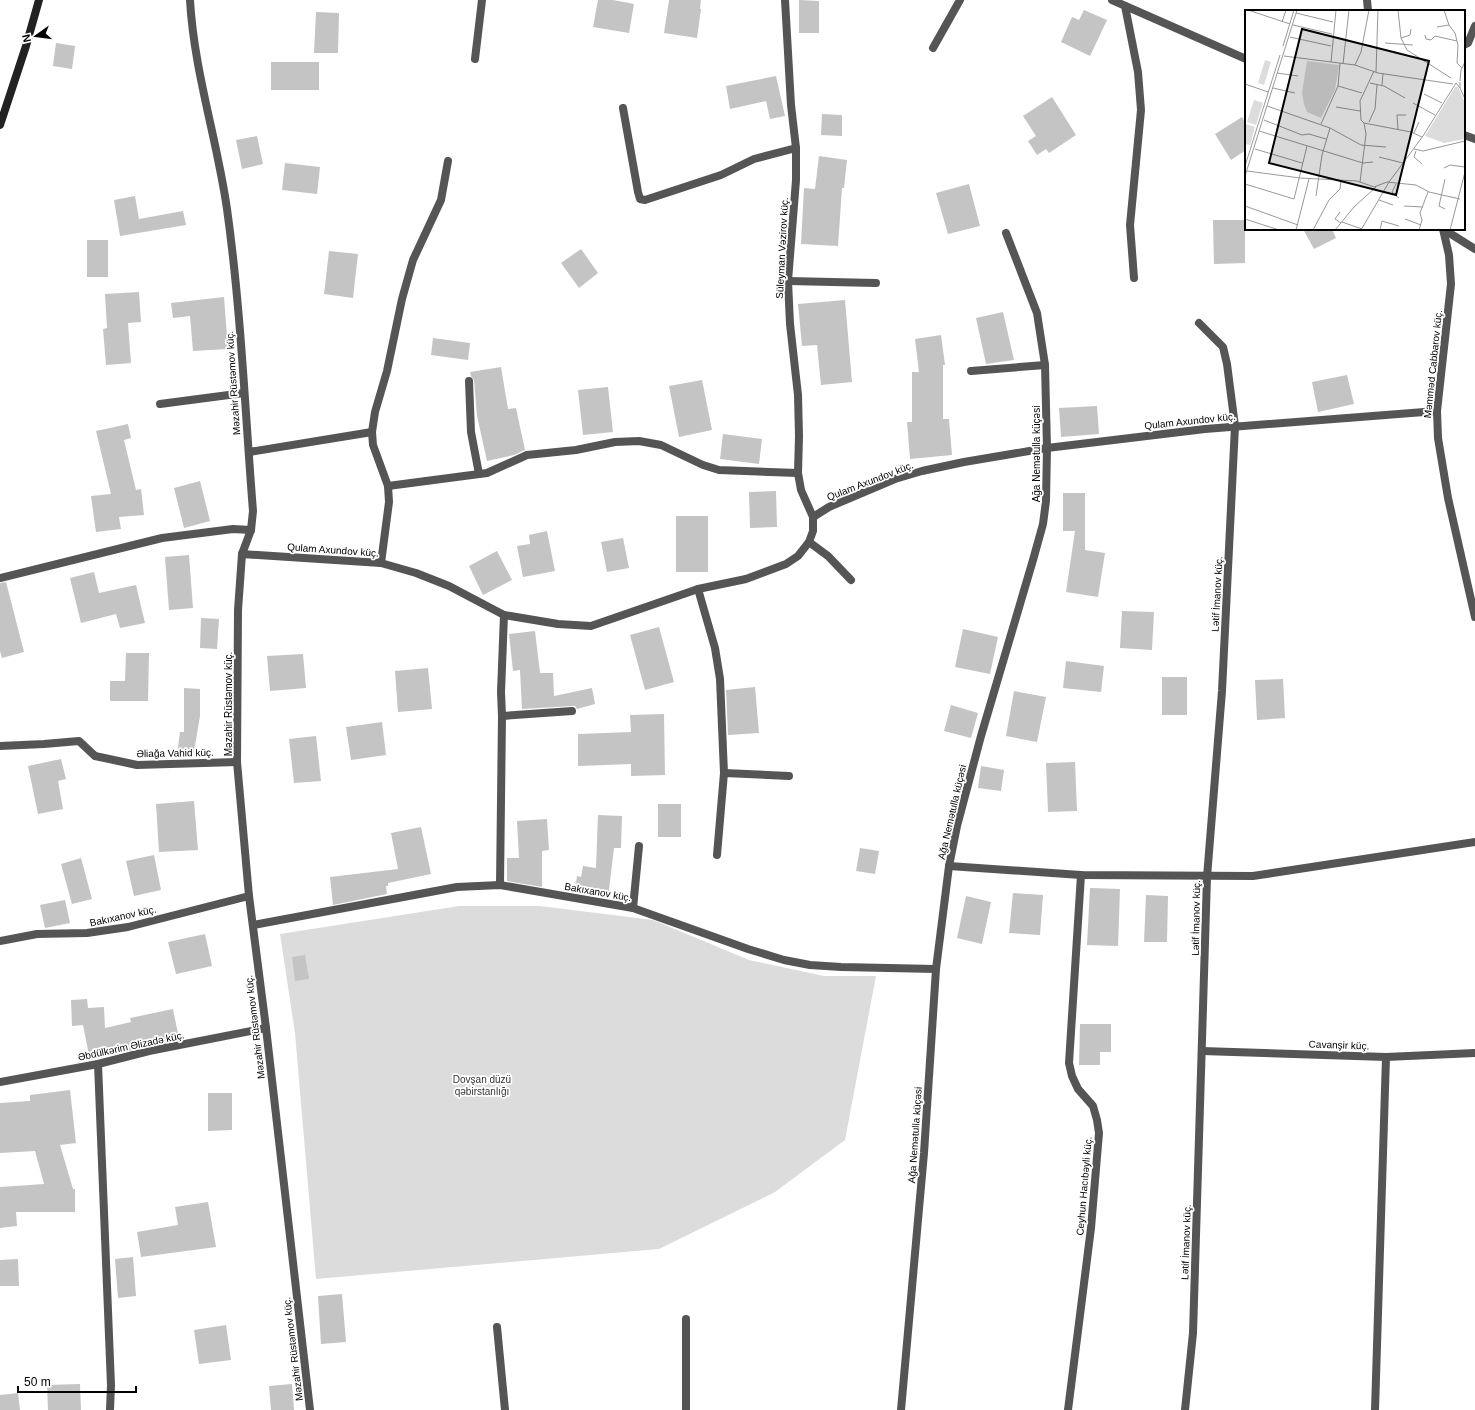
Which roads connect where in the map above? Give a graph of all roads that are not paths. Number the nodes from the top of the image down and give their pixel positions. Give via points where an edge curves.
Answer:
1 (39, 0) edge
2 (190, 0) edge
3 (482, 0) edge
4 (785, 0) edge
5 (960, 0) edge
6 (1112, 0) edge
7 (1367, 0) edge
8 (1125, 6) junction
9 (1368, 10) edge
10 (1475, 26) edge
11 (1465, 44) edge
12 (933, 48) dead end
13 (475, 59) dead end
14 (1245, 59) edge
15 (623, 108) dead end
16 (0, 125) edge
17 (1465, 135) edge
18 (1475, 139) edge
19 (796, 148) junction
20 (448, 161) dead end
21 (1443, 230) edge
22 (1445, 230) edge
23 (1006, 233) dead end
24 (1475, 249) edge
25 (1134, 278) dead end
26 (788, 282) junction
27 (876, 283) dead end
28 (1199, 323) dead end
29 (1045, 365) junction
30 (971, 371) dead end
31 (468, 381) dead end
32 (244, 393) junction
33 (160, 404) dead end
34 (1437, 411) junction
35 (1235, 426) junction
36 (372, 432) junction
37 (1047, 448) junction
38 (248, 452) junction
39 (798, 473) junction
40 (479, 474) junction
41 (388, 486) junction
42 (813, 517) junction
43 (251, 530) junction
44 (809, 542) junction
45 (242, 554) junction
46 (381, 563) junction
47 (0, 578) edge
48 (851, 580) dead end
49 (698, 589) junction
50 (1475, 614) edge
51 (504, 615) junction
52 (572, 711) dead end
53 (502, 716) junction
54 (0, 746) edge
55 (237, 762) junction
56 (724, 773) junction
57 (789, 776) dead end
58 (1475, 842) edge
59 (639, 846) dead end
60 (718, 855) dead end
61 (949, 866) junction
62 (1081, 875) junction
63 (1206, 877) junction
64 (500, 885) junction
65 (249, 896) junction
66 (633, 908) junction
67 (253, 925) junction
68 (0, 940) edge
69 (936, 969) junction
70 (266, 1028) junction
71 (1202, 1051) junction
72 (1475, 1053) edge
73 (1386, 1057) junction
74 (98, 1064) junction
75 (0, 1082) edge
76 (686, 1319) dead end
77 (497, 1327) dead end
78 (110, 1410) edge
79 (310, 1410) edge
80 (505, 1410) edge
81 (686, 1410) edge
82 (901, 1410) edge
83 (1068, 1410) edge
84 (1186, 1410) edge
85 (1375, 1410) edge

1 - 16 main road
2 - 32 street, Məzahir Rüstəmov küç. via 199,67 227,207
3 - 13 street
4 - 19 street, Süleyman Vəzirov küç.
5 - 12 street
6 - 8 street
7 - 9 street
8 - 14 street
8 - 25 street via 1138,72 1141,110 1130,225
10 - 11 street
15 - 19 street via 640,199 645,200 721,175 754,159
17 - 18 street
19 - 26 street, Süleyman Vəzirov küç.
20 - 36 street via 441,200 414,260 402,299 388,371 375,412
21 - 34 street, Məmməd Cabbarov küç. via 1449,255 1451,284
22 - 24 street
23 - 29 street, Ağa Nemətulla küçəsi via 1037,313
26 - 27 street
26 - 39 street, Süleyman Vəzirov küç. via 798,395
28 - 35 street, Lətif İmanov küç. via 1223,347
29 - 30 street
29 - 37 street, Ağa Nemətulla küçəsi
31 - 40 street via 471,432
32 - 33 street
32 - 38 street, Məzahir Rüstəmov küç.
34 - 35 street, Qulam Axundov küç.
34 - 50 street, Məmməd Cabbarov küç. via 1440,459
35 - 37 street, Qulam Axundov küç.
35 - 63 street, Lətif İmanov küç. via 1222,691
36 - 38 street
36 - 41 street via 375,452
37 - 42 street, Qulam Axundov küç. via 922,471 895,479 829,507
37 - 61 street, Ağa Nemətulla küçəsi via 1043,524 981,736
38 - 43 street, Məzahir Rüstəmov küç. via 253,511
39 - 40 street via 719,470 661,445 639,440 527,455 487,473
39 - 42 street, Süleyman Vəzirov küç. via 801,490
40 - 41 street
41 - 46 street via 389,502
42 - 44 street, Qulam Axundov küç. via 813,531
43 - 45 street, Məzahir Rüstəmov küç.
43 - 47 street via 162,538
44 - 48 street via 828,556
44 - 49 street, Qulam Axundov küç. via 798,556 786,564 746,579
45 - 46 street, Qulam Axundov küç.
45 - 55 street, Məzahir Rüstəmov küç. via 238,610
46 - 51 street, Qulam Axundov küç. via 450,586
49 - 51 street, Qulam Axundov küç. via 591,626 558,624
49 - 56 street via 715,648 720,679
51 - 53 street
52 - 53 street
53 - 64 street
54 - 55 street, Əliağa Vahid küç. via 78,741 95,756 137,765
55 - 65 street, Məzahir Rüstəmov küç.
56 - 57 street
56 - 60 street
58 - 63 street via 1253,876
59 - 66 street
61 - 62 street
61 - 69 street, Ağa Nemətulla küçəsi
62 - 63 street
62 - 83 street, Ceyhun Hacıbəyli küç. via 1069,1064 1078,1089 1092,1106 1099,1133 1092,1228
63 - 71 street, Lətif İmanov küç.
64 - 66 street, Bakıxanov küç.
64 - 67 street, Bakıxanov küç. via 457,887
65 - 67 street, Məzahir Rüstəmov küç.
65 - 68 street, Bakıxanov küç. via 128,927 87,934 37,934
66 - 69 street, Bakıxanov küç. via 784,960 840,967
67 - 70 street, Məzahir Rüstəmov küç.
69 - 82 street, Ağa Nemətulla küçəsi via 924,1153
70 - 74 street, Əbdülkərim Əlizadə küç.
70 - 79 street, Məzahir Rüstəmov küç.
71 - 73 street, Cavanşir küç.
71 - 84 street, Lətif İmanov küç. via 1193,1333
72 - 73 street, Cavanşir küç.
73 - 85 street
74 - 75 street, Əbdülkərim Əlizadə küç.
74 - 78 street
76 - 81 street
77 - 80 street

